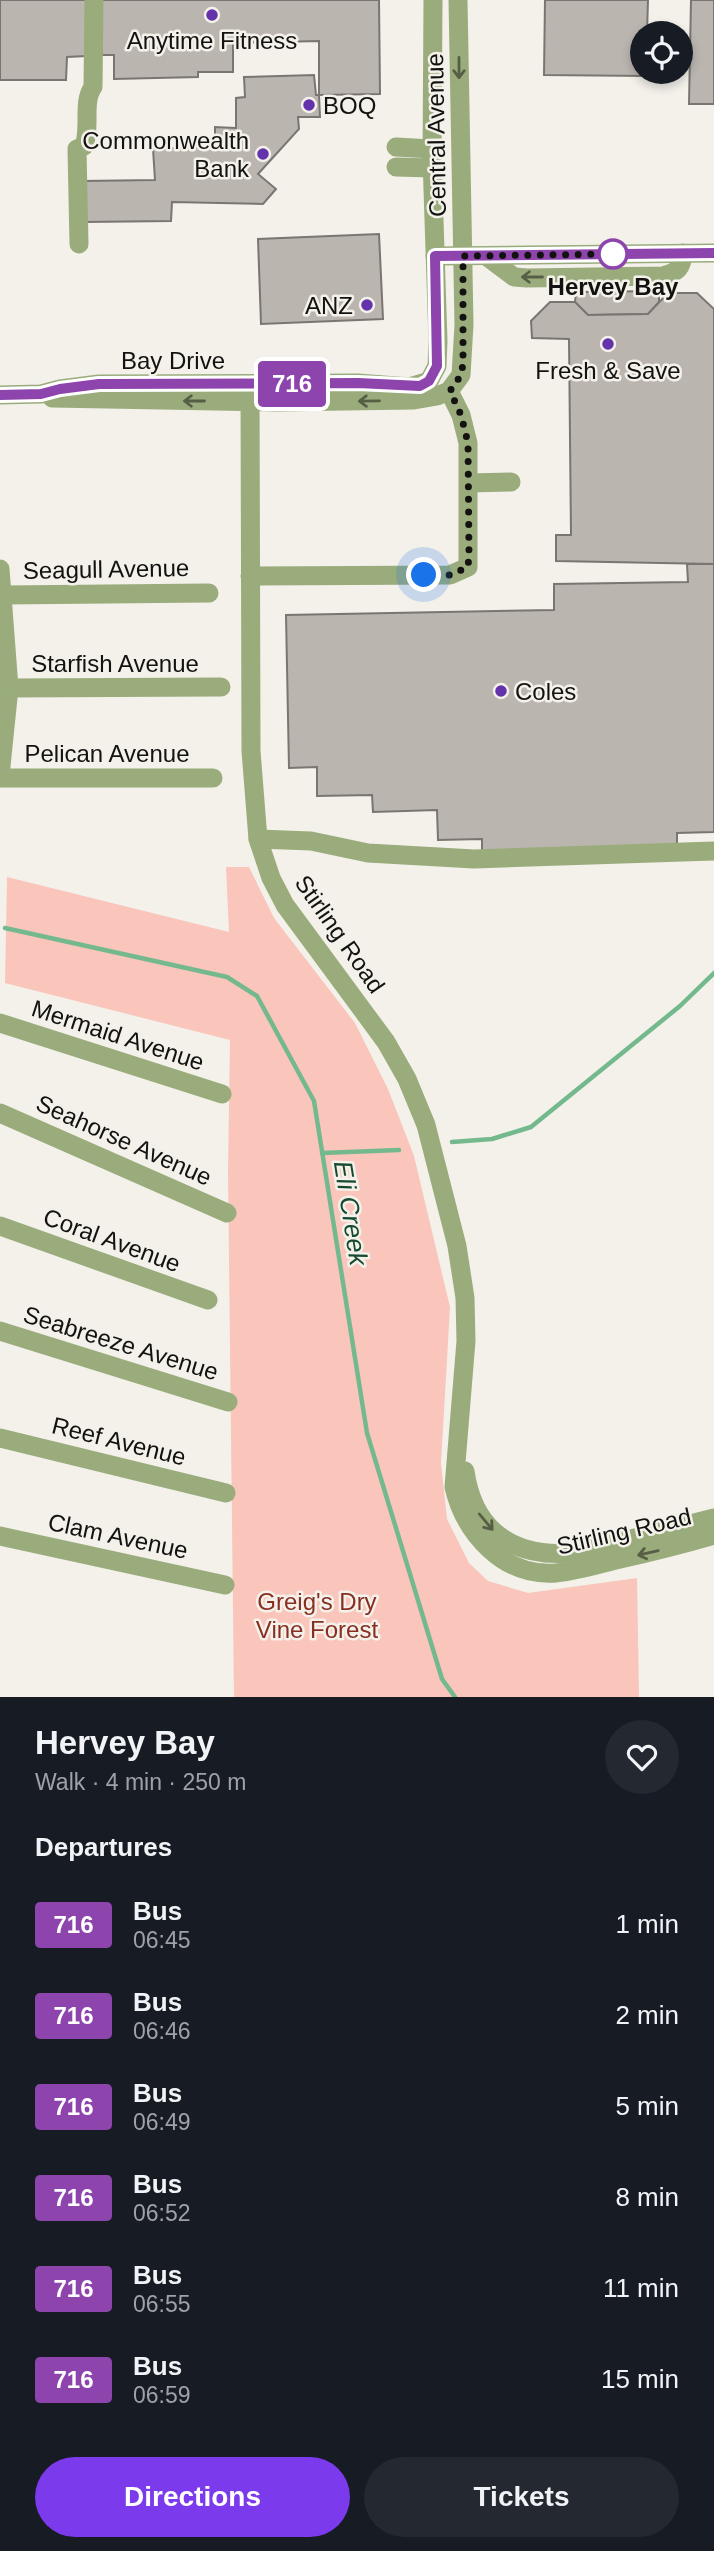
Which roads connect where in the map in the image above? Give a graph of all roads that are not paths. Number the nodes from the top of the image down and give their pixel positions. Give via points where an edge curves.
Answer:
1 (94, 0) edge
2 (433, 0) edge
3 (458, 0) edge
4 (396, 147) dead end
5 (459, 158) junction
6 (432, 159) junction
7 (396, 167) dead end
8 (79, 244) dead end
9 (714, 253) edge
10 (435, 256) junction
11 (463, 256) junction
12 (439, 389) junction
13 (250, 393) junction
14 (0, 395) edge
15 (511, 482) dead end
16 (469, 483) junction
17 (0, 569) edge
18 (250, 576) junction
19 (209, 593) dead end
20 (4, 595) junction
21 (221, 687) dead end
22 (9, 688) junction
23 (3, 724) edge
24 (0, 777) edge
25 (213, 778) dead end
26 (258, 839) junction
27 (714, 851) edge
28 (0, 1023) edge
29 (222, 1094) dead end
30 (0, 1113) edge
31 (227, 1213) dead end
32 (0, 1226) edge
33 (208, 1300) dead end
34 (0, 1331) edge
35 (228, 1402) dead end
36 (461, 1411) junction
37 (0, 1437) edge
38 (226, 1493) dead end
39 (714, 1518) edge
40 (714, 1535) edge
41 (0, 1536) edge
42 (225, 1585) dead end

1 - 8 street via 89,134 84,146 77,149
2 - 6 street, Central Avenue
3 -> 5 street, Central Avenue
4 - 6 street
5 - 6 street
5 - 11 street, Central Avenue
6 - 7 street
6 - 10 street, Central Avenue
9 - 11 street
10 - 11 street
10 - 12 street, Central Avenue
11 - 12 street, Central Avenue via 463,364 461,375
12 - 13 street, Bay Drive via 414,400
12 - 16 street via 465,427
13 - 14 street, Bay Drive via 69,399
13 - 18 street, Stirling Road
15 - 16 street
16 - 18 street via 468,567 460,572
17 - 20 street
18 - 26 street, Stirling Road via 251,751
19 - 20 street, Seagull Avenue
20 - 22 street
21 - 22 street, Starfish Avenue
22 - 23 street
23 - 24 street
24 - 25 street, Pelican Avenue
26 - 27 street via 311,841 368,853 474,859
26 - 36 street, Stirling Road via 285,905 386,1042 426,1125 457,1246 465,1298
28 - 29 street, Mermaid Avenue
30 - 31 street, Seahorse Avenue
32 - 33 street, Coral Avenue
34 - 35 street, Seabreeze Avenue
36 -> 39 street, Stirling Road via 465,1472 475,1508 495,1532 521,1549 558,1555 579,1552
40 -> 36 street, Stirling Road via 555,1573 511,1564 480,1541 459,1508 454,1488
37 - 38 street, Reef Avenue
41 - 42 street, Clam Avenue

